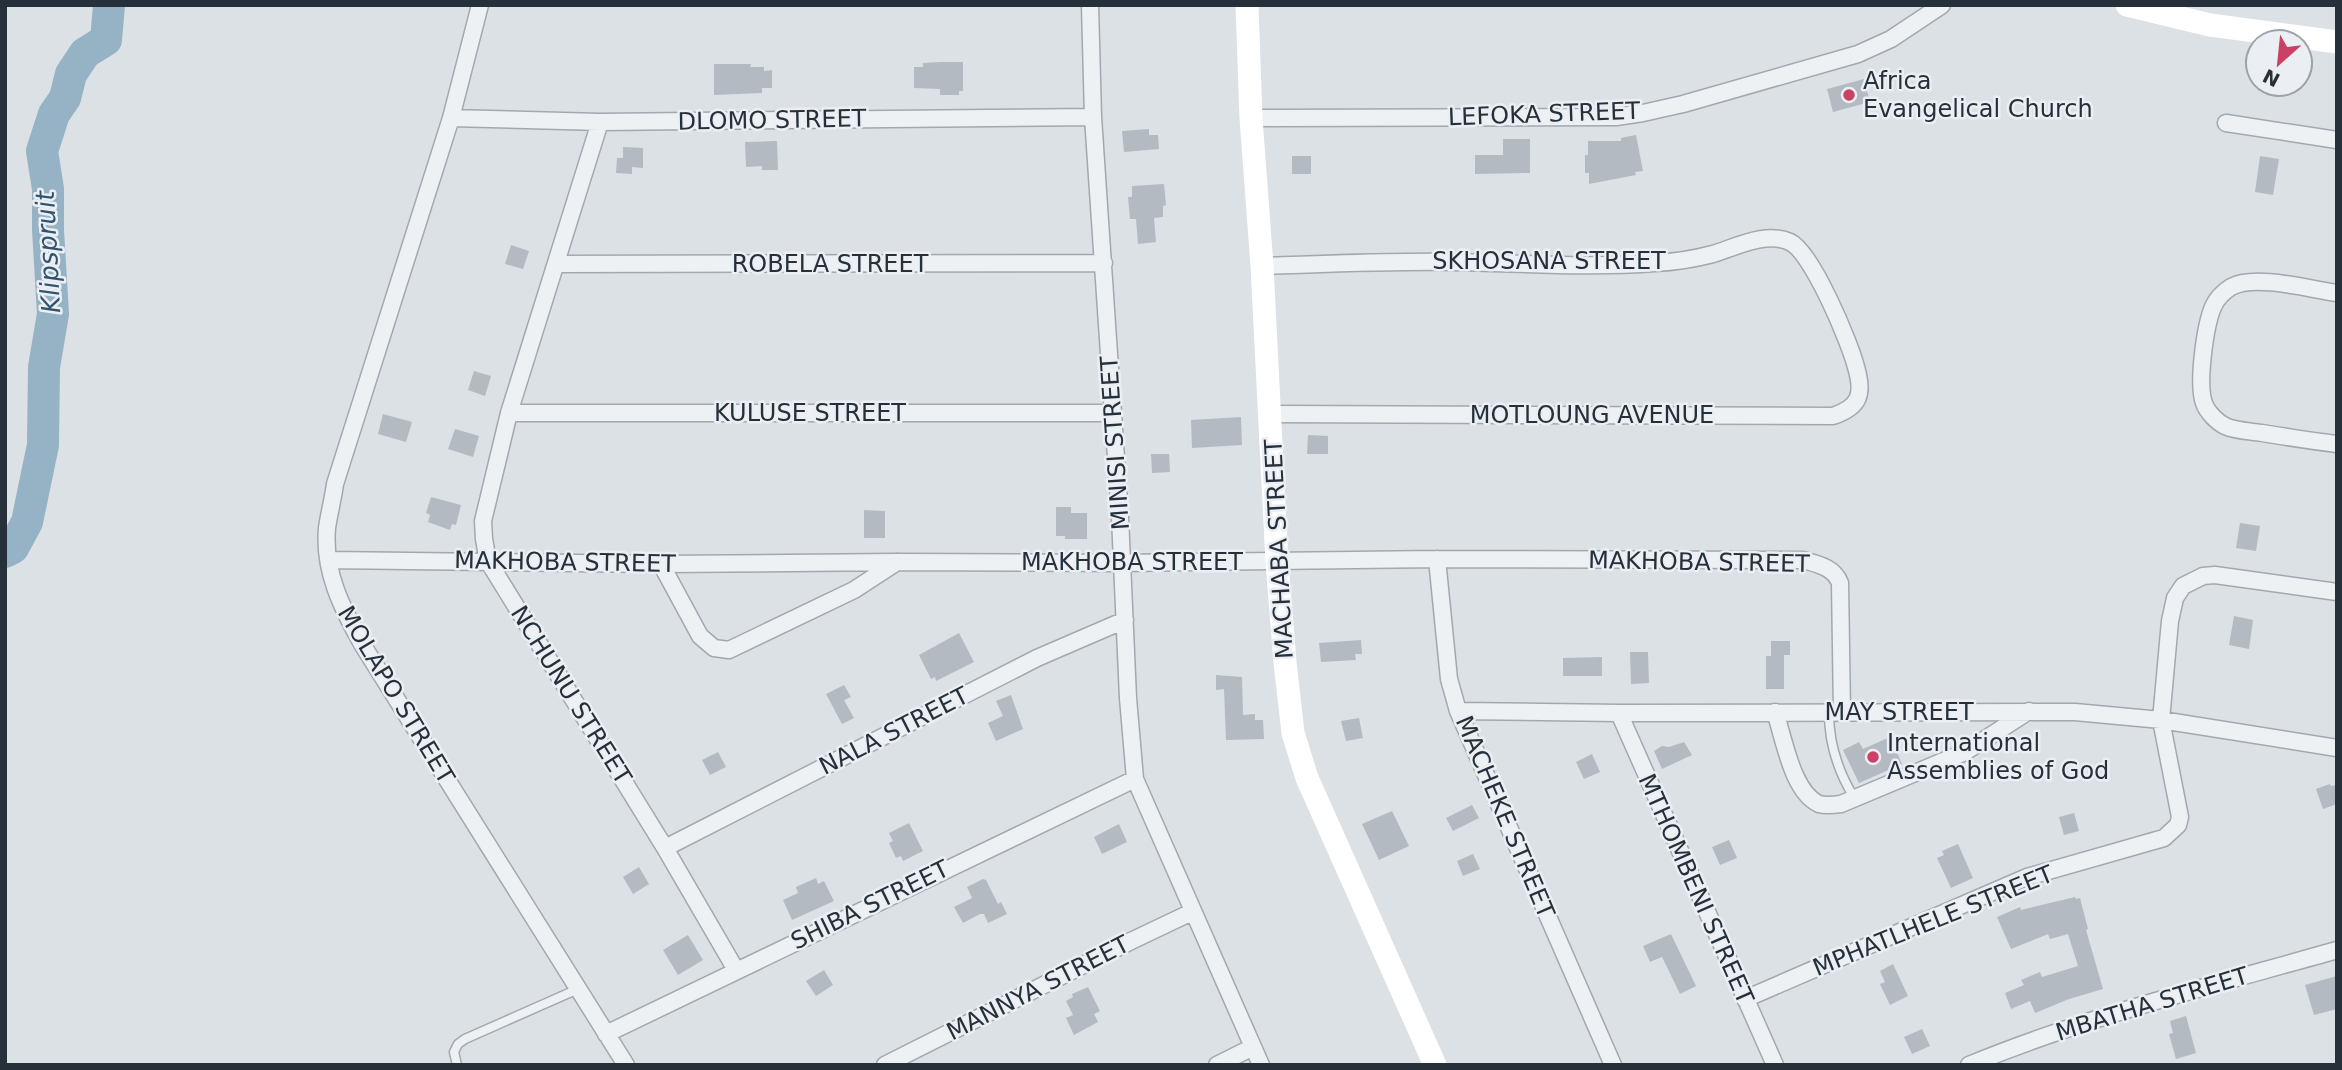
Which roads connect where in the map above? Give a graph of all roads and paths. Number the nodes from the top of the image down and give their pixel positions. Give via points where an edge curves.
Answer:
1 (480, 5) edge
2 (1090, 5) edge
3 (1247, 5) edge
4 (1942, 5) edge
5 (2127, 5) edge
6 (2337, 42) edge
7 (1093, 117) junction
8 (451, 118) junction
9 (1251, 118) junction
10 (600, 122) junction
11 (2226, 122) dead end
12 (2337, 141) edge
13 (556, 264) junction
14 (1104, 264) junction
15 (1262, 266) junction
16 (2337, 293) edge
17 (1852, 351) joint
18 (509, 413) junction
19 (1112, 413) junction
20 (1271, 414) junction
21 (2337, 444) edge
22 (1437, 559) junction
23 (329, 560) junction
24 (488, 561) junction
25 (897, 562) junction
26 (1277, 562) junction
27 (1122, 563) junction
28 (661, 564) junction
29 (2337, 592) edge
30 (1125, 620) junction
31 (1458, 711) junction
32 (2029, 711) junction
33 (1776, 712) junction
34 (1835, 712) junction
35 (1619, 713) junction
36 (2161, 720) junction
37 (2337, 748) edge
38 (1135, 779) junction
39 (1855, 799) junction
40 (665, 848) junction
41 (1192, 912) junction
42 (2337, 950) edge
43 (736, 970) junction
44 (578, 989) junction
45 (1745, 999) junction
46 (606, 1034) junction
47 (1253, 1047) junction
48 (457, 1065) edge
49 (626, 1065) edge
50 (885, 1065) edge
51 (1217, 1065) edge
52 (1261, 1065) edge
53 (1435, 1065) edge
54 (1613, 1065) edge
55 (1775, 1065) edge
56 (1969, 1065) edge

1 - 8 street, MOLAPO STREET
2 - 7 street, MINISI STREET
3 - 9 street, MACHABA STREET
4 - 9 street, LEFOKA STREET via 1858,54 1643,113 1616,117
5 - 6 street via 2210,25
7 - 10 street, DLOMO STREET
7 - 14 street, MINISI STREET
8 - 10 street, DLOMO STREET
8 - 23 street, MOLAPO STREET via 335,484 327,530
9 - 15 street, MACHABA STREET
10 - 13 street, NCHUNU STREET
11 - 12 street
13 - 14 street, ROBELA STREET
13 - 18 street, NCHUNU STREET
14 - 19 street, MINISI STREET
15 - 17 street, SKHOSANA STREET via 1419,262 1630,265 1683,260 1754,240 1790,242 1812,267
15 - 20 street, MACHABA STREET
16 - 21 street via 2264,282 2231,288 2213,307 2200,380 2204,404 2224,426
17 - 20 street, MOTLOUNG AVENUE via 1860,390 1856,403 1833,415
18 - 19 street, KULUSE STREET
18 - 24 street, NCHUNU STREET via 483,521
19 - 27 street, MINISI STREET
20 - 26 street, MACHABA STREET
22 - 26 street, MAKHOBA STREET
22 - 31 street, MACHEKE STREET via 1450,679
22 - 34 street, MAKHOBA STREET via 1803,560 1822,565 1840,583
23 - 24 street, MAKHOBA STREET
23 - 44 street, MOLAPO STREET via 341,606 362,643
24 - 28 street, MAKHOBA STREET
24 - 40 street, NCHUNU STREET
25 - 27 street, MAKHOBA STREET
25 - 28 street, MAKHOBA STREET
25 - 28 street via 853,590 729,650 714,648 701,636
26 - 27 street, MAKHOBA STREET
26 - 53 street, MACHABA STREET via 1298,751
27 - 30 street, MINISI STREET
29 - 36 street, MPHATLHELE STREET via 2215,575 2188,582 2175,597 2170,621
30 - 38 street, MINISI STREET
30 - 40 street, NALA STREET via 1037,658
31 - 35 street, MAY STREET
31 - 54 street, MACHEKE STREET
32 - 34 street, MAY STREET
32 - 36 street, MAY STREET
32 - 39 street via 1965,752
33 - 34 street, MAY STREET
33 - 35 street, MAY STREET
33 - 39 street via 1797,781 1808,796 1830,806
34 - 39 lane via 1829,728 1834,758
35 - 45 street, MTHOMBENI STREET
36 - 37 street, MAY STREET
36 - 45 street, MPHATLHELE STREET via 2180,817 2164,838 2027,877
38 - 41 street, MINISI STREET
38 - 43 street, SHIBA STREET
40 - 43 street, NCHUNU STREET
41 - 47 street, MINISI STREET
41 - 50 street, MANNYA STREET
42 - 56 street, MBATHA STREET via 2049,1034
43 - 46 street, SHIBA STREET
44 - 46 street, MOLAPO STREET
44 - 48 lane via 465,1039 454,1052
45 - 55 street, MTHOMBENI STREET
46 - 49 street, MOLAPO STREET
47 - 51 street
47 - 52 street, MINISI STREET

